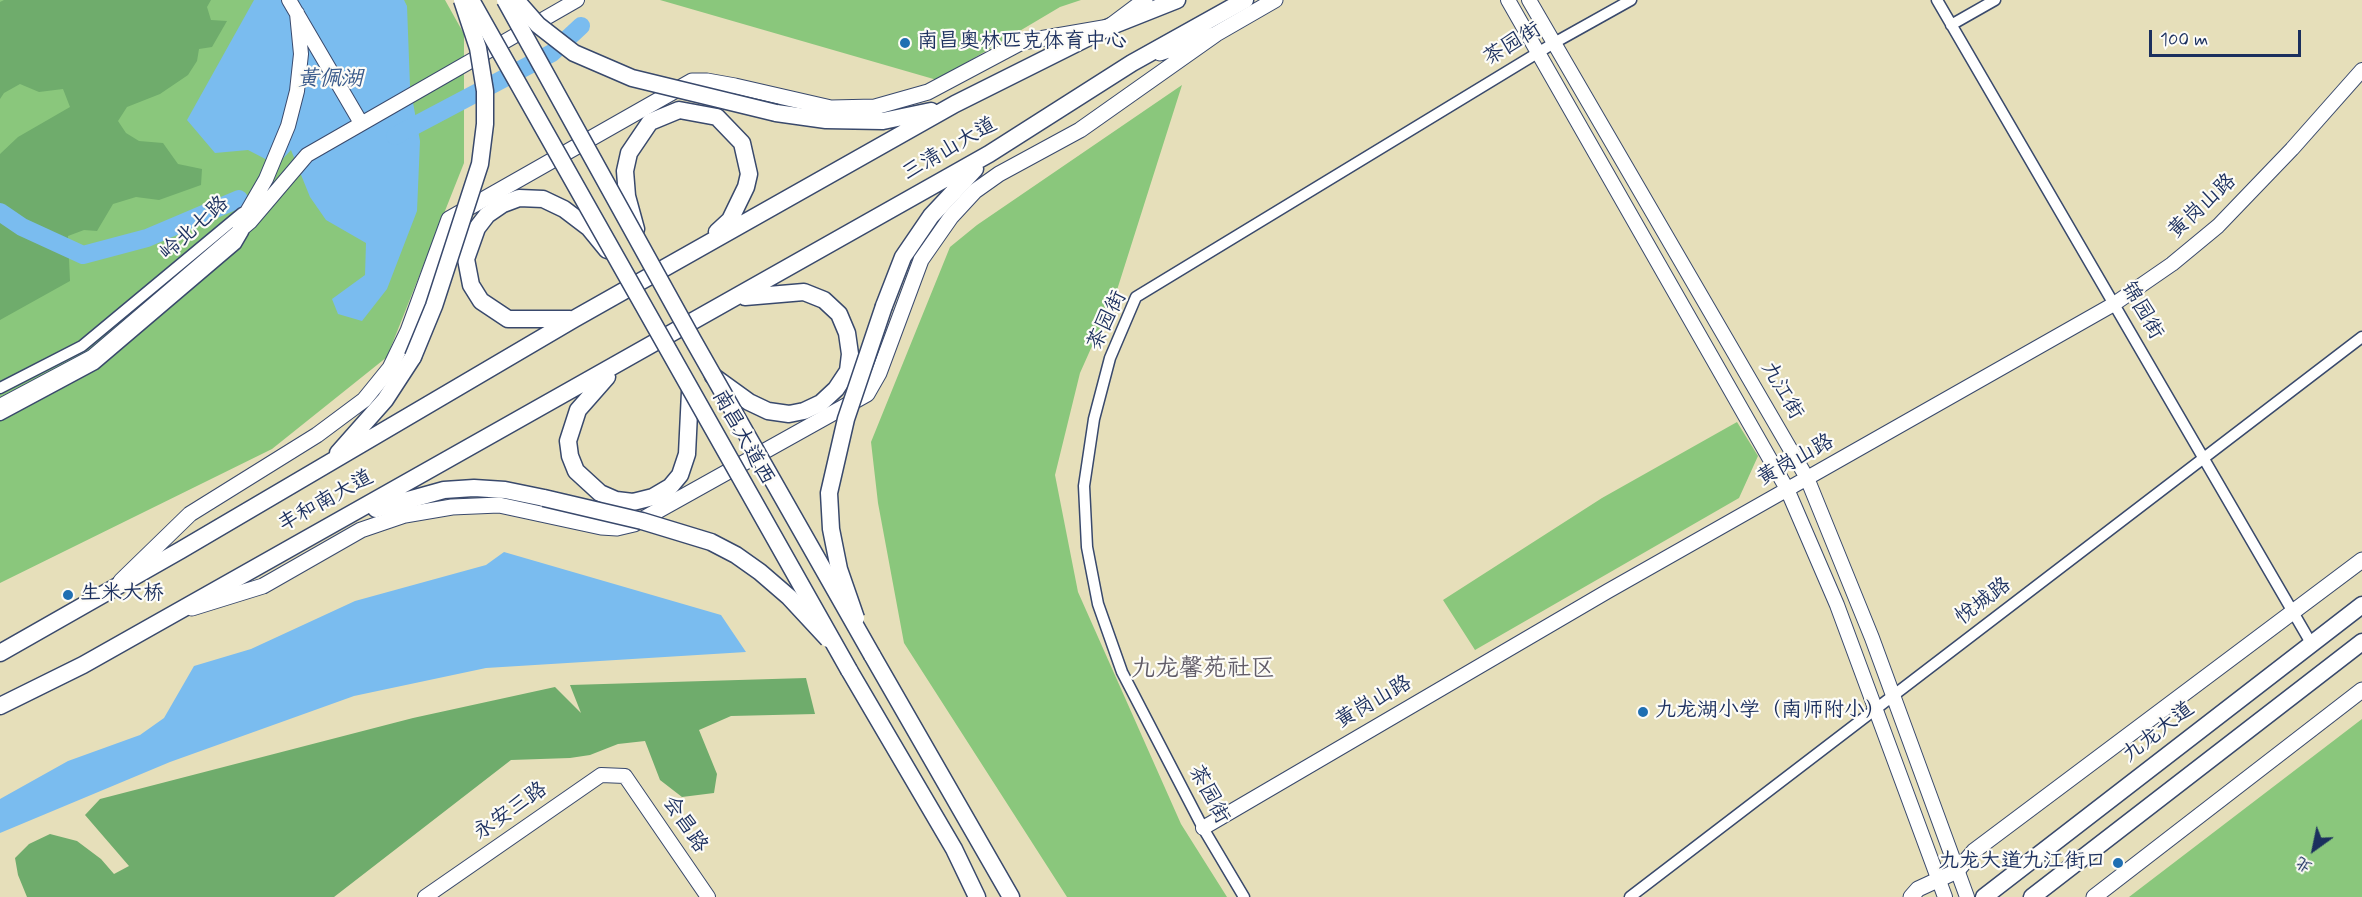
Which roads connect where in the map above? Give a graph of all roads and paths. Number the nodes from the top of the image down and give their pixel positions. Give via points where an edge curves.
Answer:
1 (289, 0) edge
2 (462, 0) edge
3 (471, 0) edge
4 (505, 0) edge
5 (516, 0) edge
6 (577, 0) edge
7 (1145, 0) edge
8 (1177, 0) edge
9 (1245, 0) edge
10 (1275, 0) edge
11 (1508, 0) edge
12 (1528, 0) edge
13 (1631, 0) edge
14 (1937, 0) edge
15 (1995, 0) edge
16 (297, 14) junction
17 (1952, 25) junction
18 (1109, 27) junction
19 (1216, 34) junction
20 (1554, 43) junction
21 (1539, 52) junction
22 (1132, 63) junction
23 (2362, 70) edge
24 (955, 104) junction
25 (361, 123) junction
26 (989, 154) junction
27 (250, 215) junction
28 (640, 244) junction
29 (699, 249) junction
30 (619, 265) junction
31 (643, 280) joint
32 (735, 298) junction
33 (2114, 304) junction
34 (574, 319) junction
35 (673, 333) joint
36 (2362, 337) edge
37 (620, 363) junction
38 (713, 375) junction
39 (0, 388) edge
40 (690, 392) junction
41 (0, 397) edge
42 (0, 406) edge
43 (0, 415) edge
44 (2204, 458) junction
45 (328, 465) junction
46 (1807, 478) junction
47 (1787, 489) junction
48 (314, 535) junction
49 (2362, 560) edge
50 (116, 585) junction
51 (2362, 604) edge
52 (2294, 612) junction
53 (175, 613) junction
54 (863, 639) junction
55 (2362, 642) edge
56 (2311, 643) junction
57 (838, 651) junction
58 (0, 653) edge
59 (2362, 690) edge
60 (1892, 697) junction
61 (0, 706) edge
62 (1874, 711) junction
63 (625, 776) joint
64 (1203, 828) junction
65 (1957, 871) junction
66 (1939, 879) junction
67 (425, 897) edge
68 (708, 897) edge
69 (977, 897) edge
70 (1011, 897) edge
71 (1244, 897) edge
72 (1630, 897) edge
73 (1911, 897) edge
74 (1945, 897) edge
75 (1967, 897) edge
76 (1984, 897) edge
77 (2032, 897) edge
78 (2094, 897) edge

1 - 16 street, 岭北七路
2 - 45 main road, bridge via 478,48 485,91 480,164 434,306 413,357 385,400
3 - 30 main road, 南昌大道西, bridge
4 - 28 main road, 南昌大道西, bridge
5 - 24 main road, bridge via 538,26 574,54 632,78 776,113 825,120 883,121
6 - 25 street
7 - 18 main road
8 - 18 main road, 三清山大道
9 - 22 main road, 三清山大道
10 - 19 main road
11 - 21 street, 九江街
12 - 20 street, 九江街
13 - 20 street, 茶园街
14 - 17 street, 锦园街
15 - 17 street
16 - 25 street, 岭北七路
16 - 27 street, 岭北七路 via 301,54 297,90 284,141
17 - 33 street, 锦园街
18 - 24 main road, 三清山大道
18 - 50 main road via 1022,42 928,92 875,107 831,108 735,86 692,81 449,219 408,331 390,368 363,400 317,435 190,514
19 - 22 main road
19 - 53 main road via 1080,130 975,191 921,260 879,373 867,394 634,524 601,527 499,505 405,515 361,530 263,586
20 - 21 street, 茶园街
20 - 46 street, 九江街
21 - 47 street, 九江街
21 - 64 street, 茶园街 via 1136,297 1110,358 1094,419 1084,486 1087,547 1098,604 1122,672
22 - 26 main road, 三清山大道
23 - 33 street, 黄岗山路 via 2218,226
24 - 29 main road, 三清山大道
25 - 27 street via 307,155
26 - 32 main road, 三清山大道
26 - 54 main road, bridge via 931,216 903,257 846,419 829,493 831,529 839,569
27 - 39 street via 82,346
27 - 41 street, 岭北七路 via 86,351
27 - 42 street via 92,357
27 - 43 street via 236,244 95,364
28 - 29 main road, bridge via 627,196 625,171 629,153 650,122 678,110 717,117 732,130 742,143 749,174 730,220
28 - 38 main road, 南昌大道西, bridge
29 - 31 main road, 三清山大道
30 - 34 main road, bridge via 589,228 543,199 519,198 487,215 477,228 466,260 471,285 481,301 508,319
30 - 40 main road, 南昌大道西, bridge
31 - 34 main road, 丰和南大道
32 - 35 main road, 三清山大道
32 - 38 main road via 804,292 824,300 839,314 847,333 848,371 821,403 789,414 768,411 750,402
33 - 44 street, 锦园街
33 - 46 street, 黄岗山路
34 - 45 main road, 丰和南大道
35 - 37 main road, 丰和南大道
36 - 44 street, 悦城路
37 - 40 main road via 578,410 568,441 576,471 586,484 616,500 633,502 653,497 680,475 687,454
37 - 48 main road, 丰和南大道
38 - 54 main road, 南昌大道西, bridge
40 - 57 main road, 南昌大道西, bridge
44 - 52 street, 锦园街
44 - 60 street, 悦城路
45 - 50 main road, 丰和南大道
46 - 47 street, 黄岗山路
46 - 60 street, 九江街 via 1860,606
47 - 62 street, 九江街 via 1837,605
47 - 64 street, 黄岗山路
48 - 53 main road, 丰和南大道
48 - 57 main road, bridge via 384,505 444,490 505,490 544,498 686,533 736,555 789,597
49 - 52 main road
50 - 58 main road, 丰和南大道
51 - 56 main road, 九龙大道
52 - 56 street, 锦园街
52 - 65 main road via 1974,850
53 - 61 main road, 丰和南大道
54 - 70 main road, 南昌大道西, bridge
55 - 77 main road
56 - 76 main road, 九龙大道
57 - 69 main road, 南昌大道西, bridge via 954,849
59 - 78 main road
60 - 62 street, 悦城路
60 - 65 street, 九江街
62 - 66 street, 九江街
62 - 72 street, 悦城路
63 - 67 street, 永安三路 via 601,775
63 - 68 street, 会昌路
64 - 71 street, 茶园街
65 - 66 main road
65 - 75 street, 九江街
66 - 73 main road
66 - 74 street, 九江街

